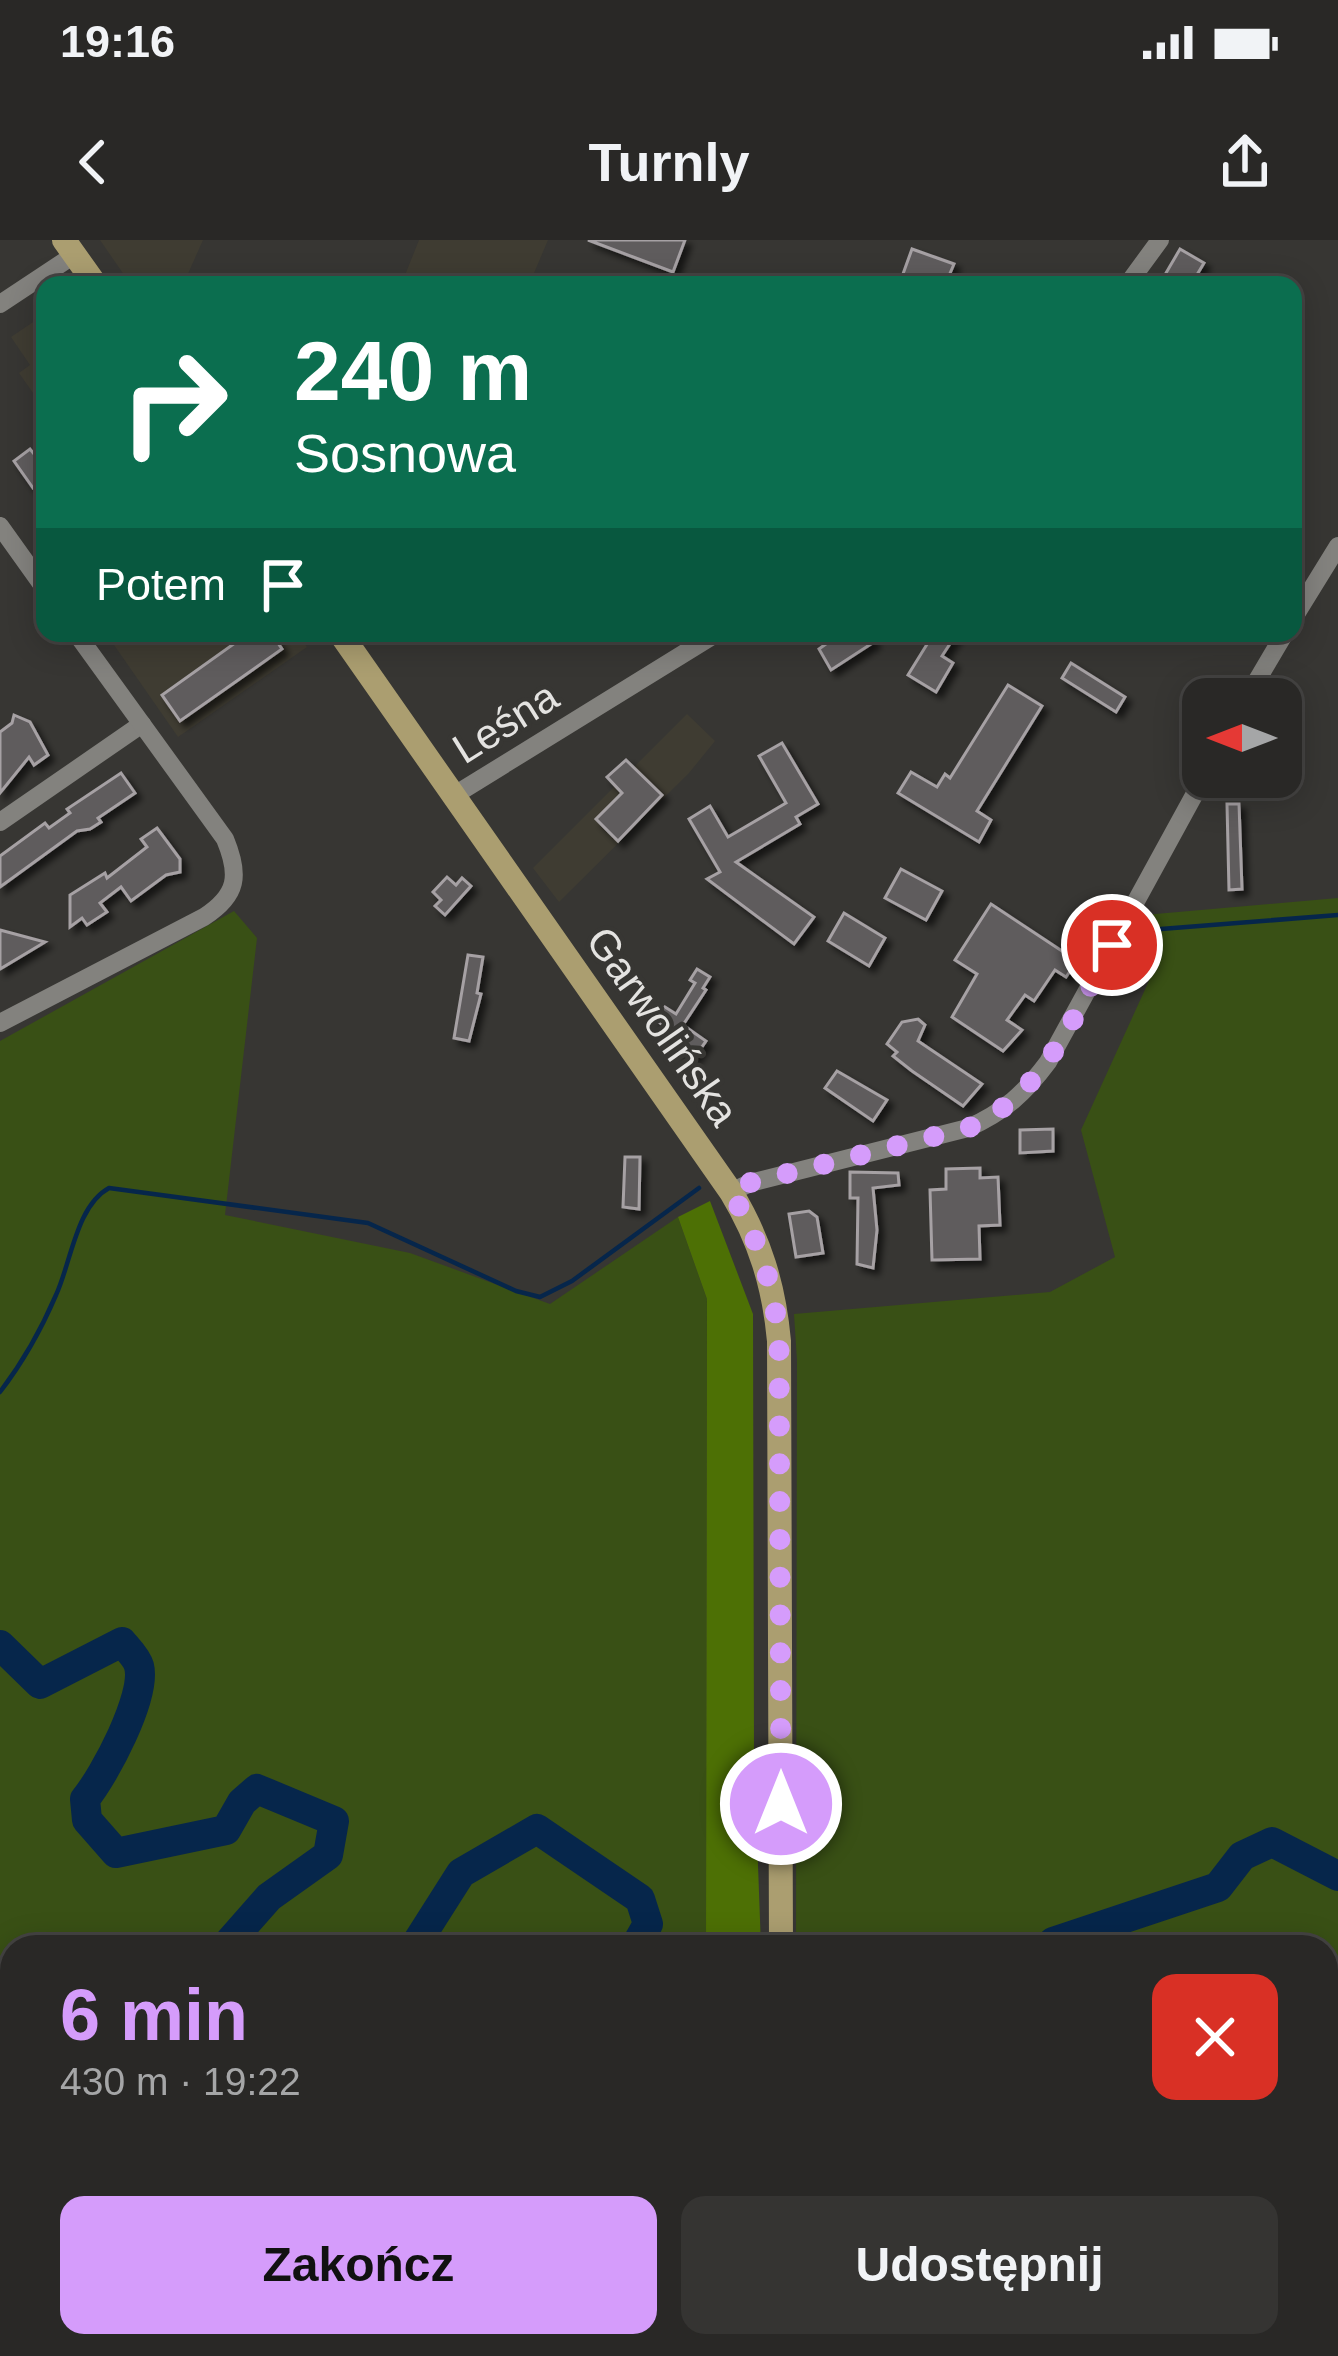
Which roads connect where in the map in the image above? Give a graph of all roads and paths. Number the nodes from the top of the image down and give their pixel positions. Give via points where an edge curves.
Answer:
1 (1151, 242) edge
2 (69, 247) edge
3 (90, 276) edge
4 (1132, 276) edge
5 (0, 304) edge
6 (3, 538) edge
7 (1338, 546) edge
8 (36, 578) edge
9 (1302, 604) edge
10 (83, 642) edge
11 (346, 642) edge
12 (702, 642) edge
13 (1280, 642) edge
14 (1258, 678) edge
15 (142, 724) junction
16 (453, 796) junction
17 (1193, 798) edge
18 (0, 822) edge
19 (0, 1023) edge
20 (731, 1192) junction
21 (781, 1935) edge

1 - 4 street
2 - 3 main road
2 - 5 street
6 - 8 street
7 - 9 street
10 - 15 street
11 - 16 main road, Garwolińska
12 - 16 street, Leśna
13 - 14 street
15 - 18 street
15 - 19 street via 225,839 235,881 221,906
16 - 20 main road, Garwolińska
17 - 20 street via 1025,1092 968,1128
20 - 21 main road, Garwolińska via 767,1268 779,1341

